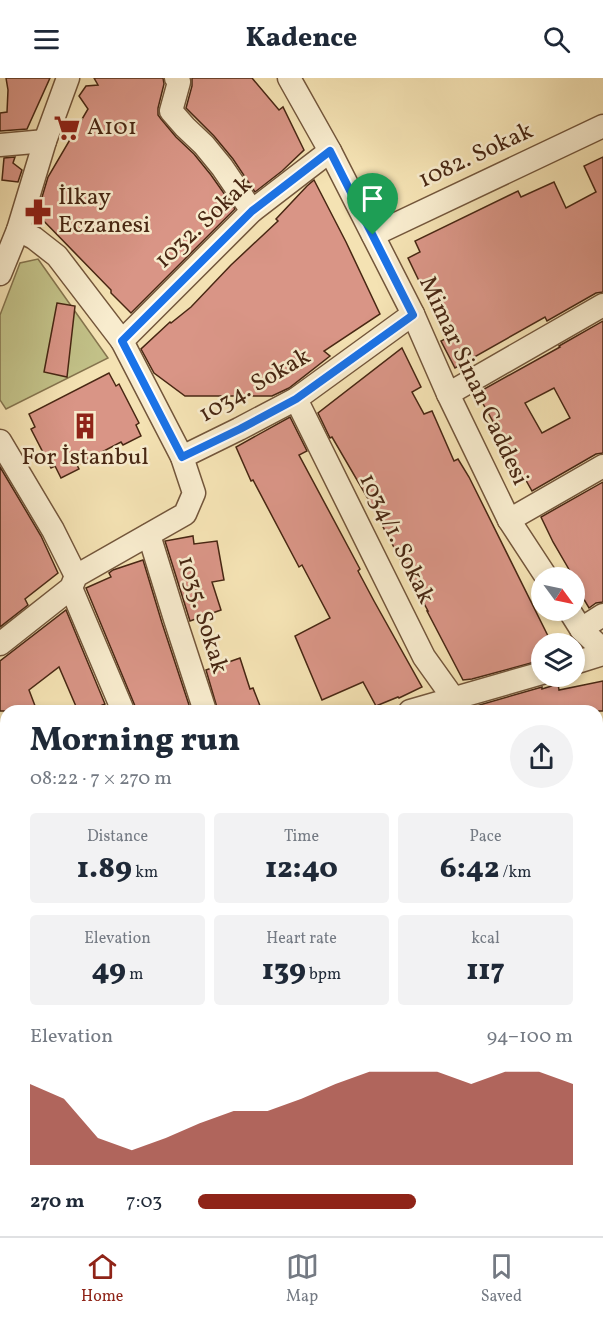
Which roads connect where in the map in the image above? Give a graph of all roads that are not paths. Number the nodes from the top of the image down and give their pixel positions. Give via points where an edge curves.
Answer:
1 (69, 78) edge
2 (176, 78) edge
3 (289, 78) edge
4 (603, 126) edge
5 (45, 141) junction
6 (0, 145) edge
7 (330, 151) junction
8 (252, 211) junction
9 (18, 230) junction
10 (373, 235) junction
11 (0, 274) edge
12 (603, 305) edge
13 (413, 315) junction
14 (122, 341) junction
15 (448, 394) junction
16 (296, 399) junction
17 (0, 441) edge
18 (182, 457) junction
19 (603, 466) edge
20 (509, 520) junction
21 (149, 535) junction
22 (540, 567) edge
23 (73, 582) junction
24 (603, 615) edge
25 (585, 618) edge
26 (576, 621) edge
27 (0, 644) edge
28 (603, 652) edge
29 (585, 659) edge
30 (531, 677) edge
31 (121, 705) edge
32 (203, 705) edge
33 (455, 705) edge

1 - 5 street
2 - 8 street via 179,82 171,111 222,167
3 - 7 street, Mimar Sinan Caddesi
4 - 10 street, 1082. Sokak
5 - 6 street
5 - 9 street
7 - 8 street, 1032. Sokak
7 - 10 street, Mimar Sinan Caddesi
8 - 14 street, 1032. Sokak
9 - 11 street
9 - 14 street via 57,256
10 - 13 street, Mimar Sinan Caddesi
12 - 15 street
13 - 15 street, Mimar Sinan Caddesi
13 - 16 street, 1034. Sokak
14 - 18 street
15 - 20 street, Mimar Sinan Caddesi
16 - 18 street, 1034. Sokak
16 - 33 street, 1034/1. Sokak via 424,657
17 - 23 street via 53,530
18 - 21 street via 194,493 185,514
19 - 20 street
20 - 22 street, Mimar Sinan Caddesi
21 - 23 street
21 - 32 street, 1035. Sokak
23 - 27 street
23 - 31 street
24 - 25 street
26 - 28 street
28 - 29 street
30 - 33 street

